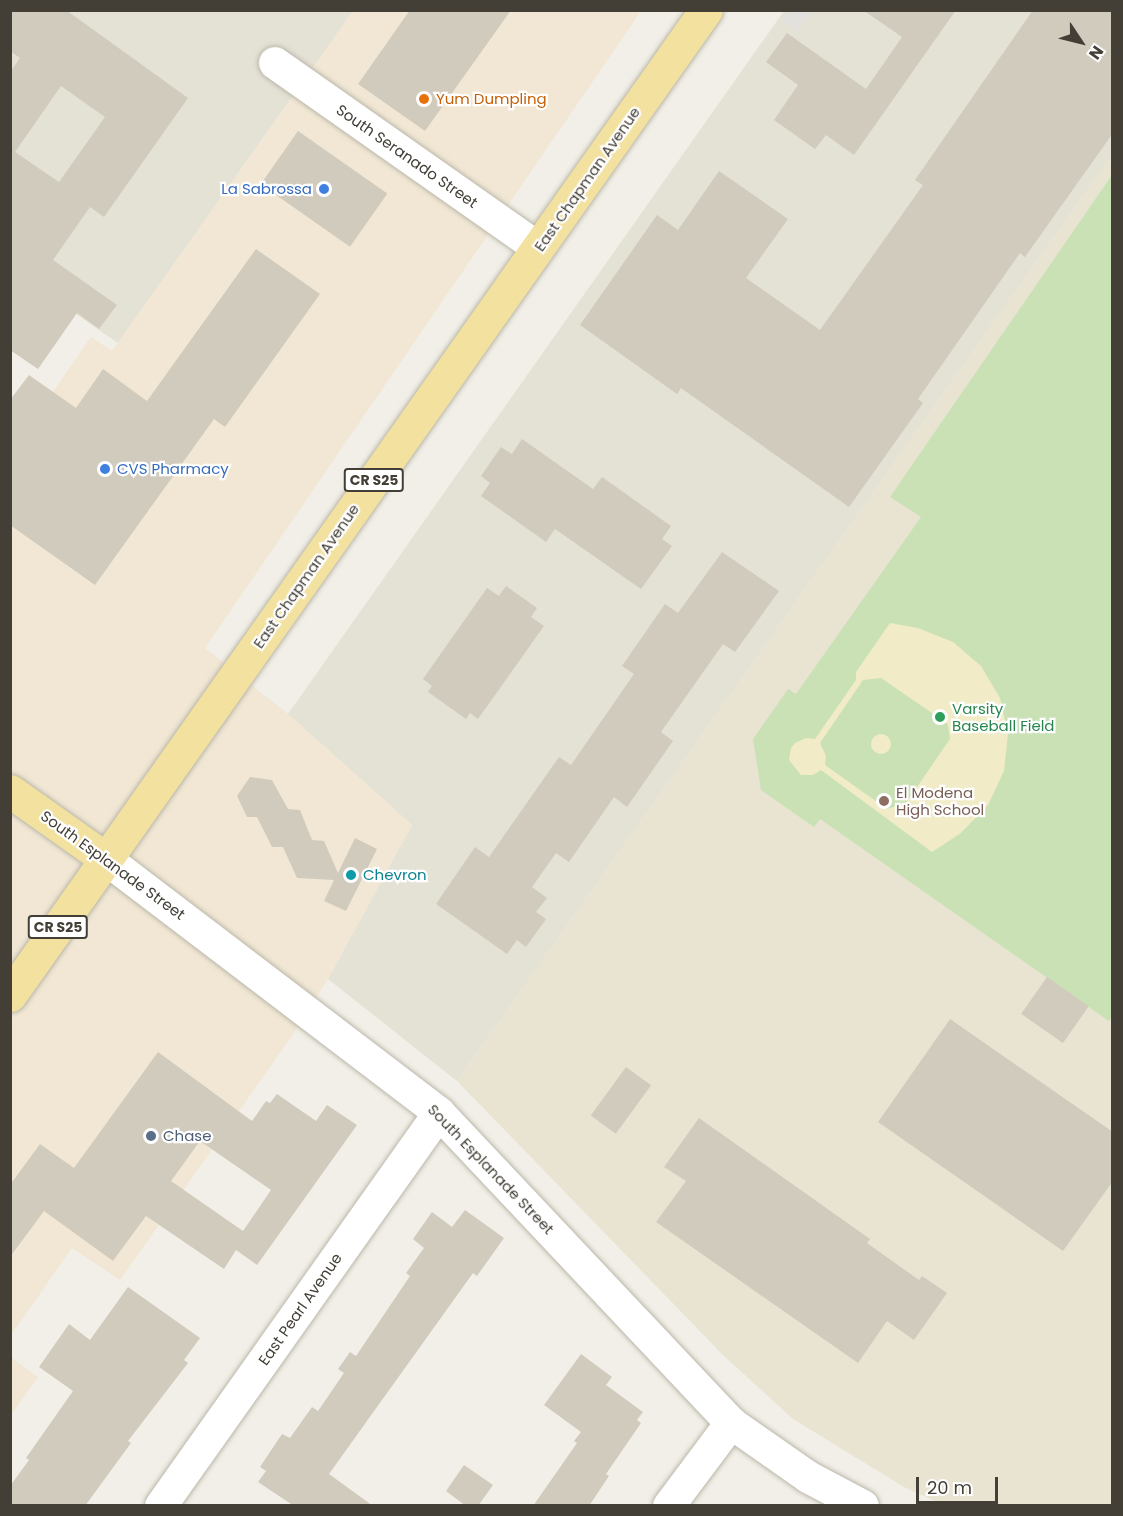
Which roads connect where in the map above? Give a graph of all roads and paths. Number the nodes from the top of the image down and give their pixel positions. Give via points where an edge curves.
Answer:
1 (706, 10) edge
2 (275, 63) dead end
3 (538, 248) junction
4 (10, 791) edge
5 (106, 859) junction
6 (10, 995) edge
7 (439, 1113) junction
8 (731, 1423) junction
9 (160, 1506) edge
10 (669, 1506) edge
11 (862, 1506) edge

1 - 3 main road, East Chapman Avenue / CR S25
2 - 3 street, South Seranado Street
3 - 5 main road, East Chapman Avenue / CR S25
4 - 5 main road, South Esplanade Street
5 - 6 main road, East Chapman Avenue / CR S25
5 - 7 street, South Esplanade Street
7 - 8 street, South Esplanade Street
7 - 9 street, East Pearl Avenue
8 - 10 street
8 - 11 street, South Esplanade Street via 808,1477

